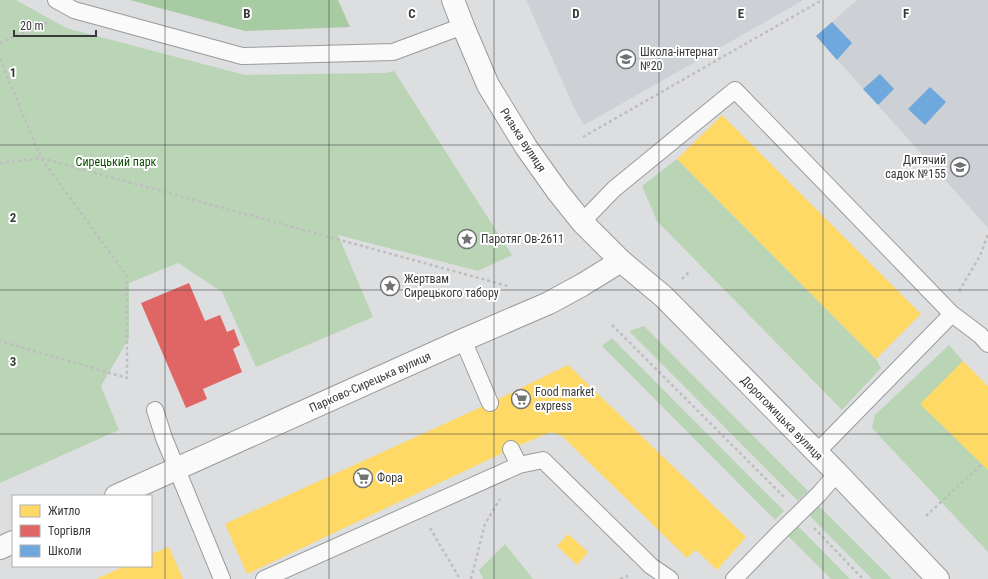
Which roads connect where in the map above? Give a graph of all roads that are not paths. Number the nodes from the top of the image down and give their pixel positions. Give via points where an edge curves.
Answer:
1 (56, 0) edge
2 (453, 0) edge
3 (463, 26) junction
4 (582, 222) junction
5 (621, 260) junction
6 (950, 312) junction
7 (985, 336) edge
8 (463, 340) junction
9 (490, 403) dead end
10 (155, 410) dead end
11 (511, 449) dead end
12 (816, 453) junction
13 (519, 465) junction
14 (177, 468) junction
15 (837, 473) junction
16 (118, 495) edge
17 (12, 542) edge
18 (0, 548) edge
19 (222, 579) edge
20 (264, 579) edge
21 (668, 579) edge
22 (734, 579) edge
23 (938, 579) edge

1 - 3 lane via 74,10 242,56 393,52
2 - 3 street, Ризька вулиця
3 - 4 street, Ризька вулиця via 488,85 526,147
4 - 5 street, Ризька вулиця
4 - 6 lane via 614,188 735,90
5 - 8 street, Парково-Сирецька вулиця via 549,303
5 - 12 street, Дорогожицька вулиця via 664,297
6 - 7 lane
6 - 12 lane
8 - 9 lane
8 - 14 street, Парково-Сирецька вулиця
10 - 14 lane
11 - 13 lane
12 - 15 street, Дорогожицька вулиця
13 - 20 lane
13 - 21 lane via 543,460 651,566
14 - 16 street, Парково-Сирецька вулиця
14 - 19 lane
15 - 22 lane
15 - 23 street, Дорогожицька вулиця
17 - 18 street

